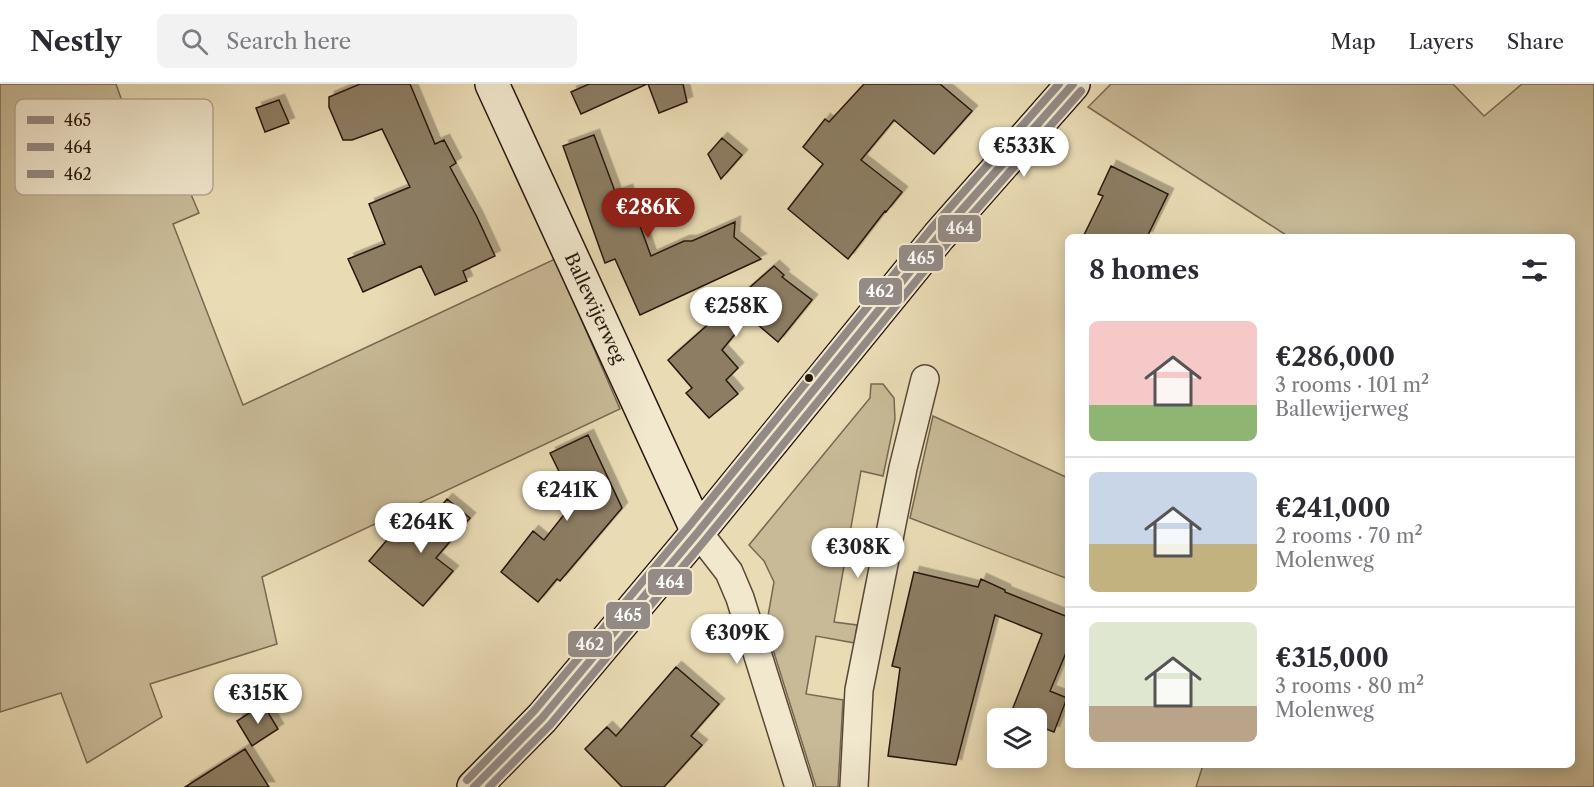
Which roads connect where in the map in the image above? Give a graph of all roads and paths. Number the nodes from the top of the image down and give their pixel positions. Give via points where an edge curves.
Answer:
1 (492, 84) edge
2 (1073, 84) edge
3 (925, 379) dead end
4 (698, 531) junction
5 (474, 787) edge
6 (799, 787) edge
7 (854, 787) edge

1 - 4 street, Ballewijerweg
2 - 4 street via 939,236
3 - 7 street via 903,468 859,690
4 - 5 street via 542,718
4 - 6 street via 729,572 740,598

